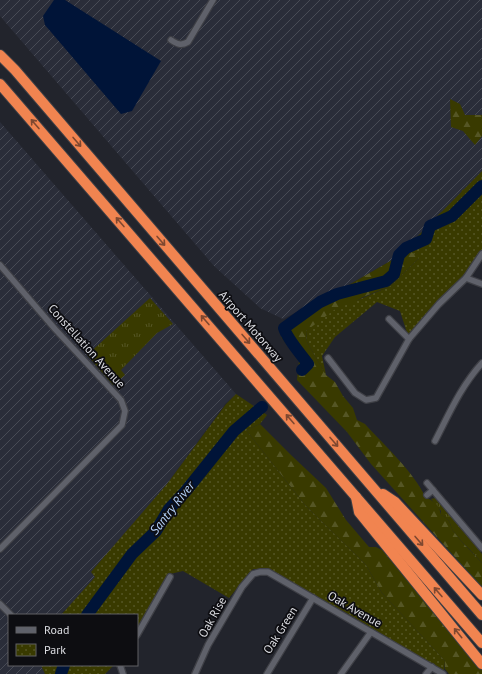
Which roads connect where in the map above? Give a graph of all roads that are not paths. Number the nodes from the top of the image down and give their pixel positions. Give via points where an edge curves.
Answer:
1 (213, 0) edge
2 (171, 40) dead end
3 (0, 47) edge
4 (0, 55) edge
5 (15, 70) junction
6 (0, 84) edge
7 (482, 254) edge
8 (0, 265) edge
9 (466, 278) junction
10 (482, 284) edge
11 (389, 319) dead end
12 (409, 340) junction
13 (328, 358) dead end
14 (482, 363) edge
15 (436, 441) dead end
16 (427, 483) dead end
17 (374, 489) junction
18 (433, 490) junction
19 (427, 495) dead end
20 (356, 496) junction
21 (482, 548) edge
22 (0, 549) edge
23 (253, 574) joint
24 (170, 577) dead end
25 (482, 595) edge
26 (313, 598) junction
27 (0, 604) edge
28 (10, 614) edge
29 (482, 615) edge
30 (371, 632) junction
31 (138, 633) edge
32 (482, 643) edge
33 (482, 664) edge
34 (432, 667) junction
35 (195, 674) edge
36 (267, 674) edge
37 (341, 674) edge
38 (426, 674) edge
39 (443, 674) edge

1 - 2 street via 188,42 182,45
3 - 5 highway
4 - 5 highway, Airport Motorway
5 -> 17 highway, Airport Motorway
20 -> 6 highway
7 - 9 street
8 - 22 street, Constellation Avenue via 121,400 125,411 122,425
9 - 10 street
9 - 12 street via 439,304
11 - 12 street
12 - 13 street via 376,398 366,400 355,393
14 - 15 street via 460,392
16 - 18 street
17 - 25 highway via 395,502
17 -> 29 highway, Airport Motorway
18 - 19 street
18 - 21 street
32 -> 20 highway
33 -> 20 highway via 359,512
23 - 26 street, Oak Avenue via 268,572
23 - 35 street, Oak Rise via 234,600 208,645
24 - 31 street
26 - 30 street, Oak Avenue
26 - 36 street, Oak Green
27 - 28 street
30 - 34 street, Oak Avenue
30 - 37 street
34 - 38 street
34 - 39 street, Oak Avenue

